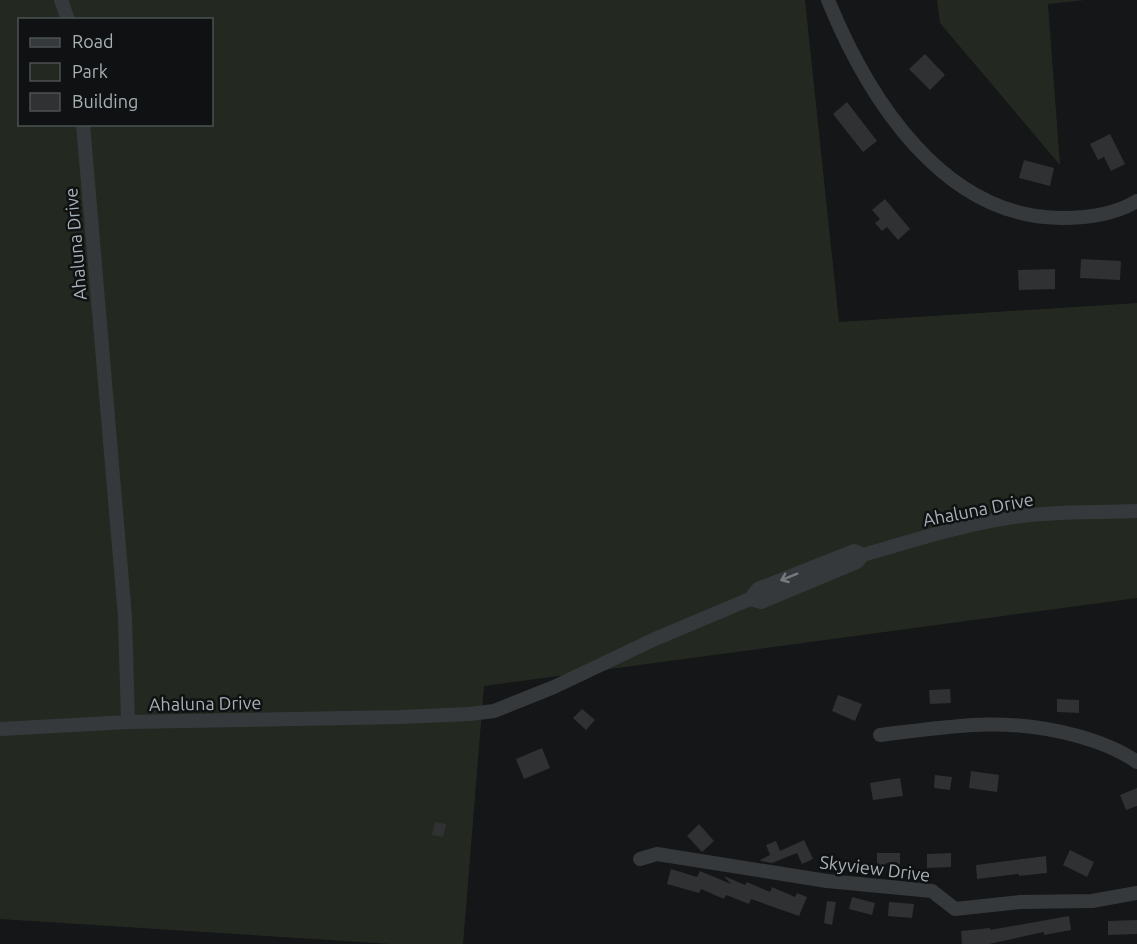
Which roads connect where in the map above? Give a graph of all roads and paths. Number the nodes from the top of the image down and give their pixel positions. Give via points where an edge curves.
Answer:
1 (61, 0) edge
2 (828, 0) edge
3 (67, 18) edge
4 (83, 126) edge
5 (1137, 201) edge
6 (1137, 512) edge
7 (128, 722) junction
8 (0, 729) edge
9 (880, 735) dead end
10 (1137, 762) edge
11 (640, 859) dead end
12 (1137, 893) edge

1 - 3 street
2 - 5 street via 861,71 881,100 916,146 964,188 1006,209 1052,218 1101,214
4 - 7 street, Ahaluna Drive via 125,617
6 - 7 street, Ahaluna Drive via 1008,518 863,555 857,562 761,602 750,599 494,711 400,717
7 - 8 street
9 - 10 street via 960,725 1038,726 1098,742
11 - 12 street, Skyview Drive via 657,854 827,881 932,891 955,909 1020,902 1092,901

